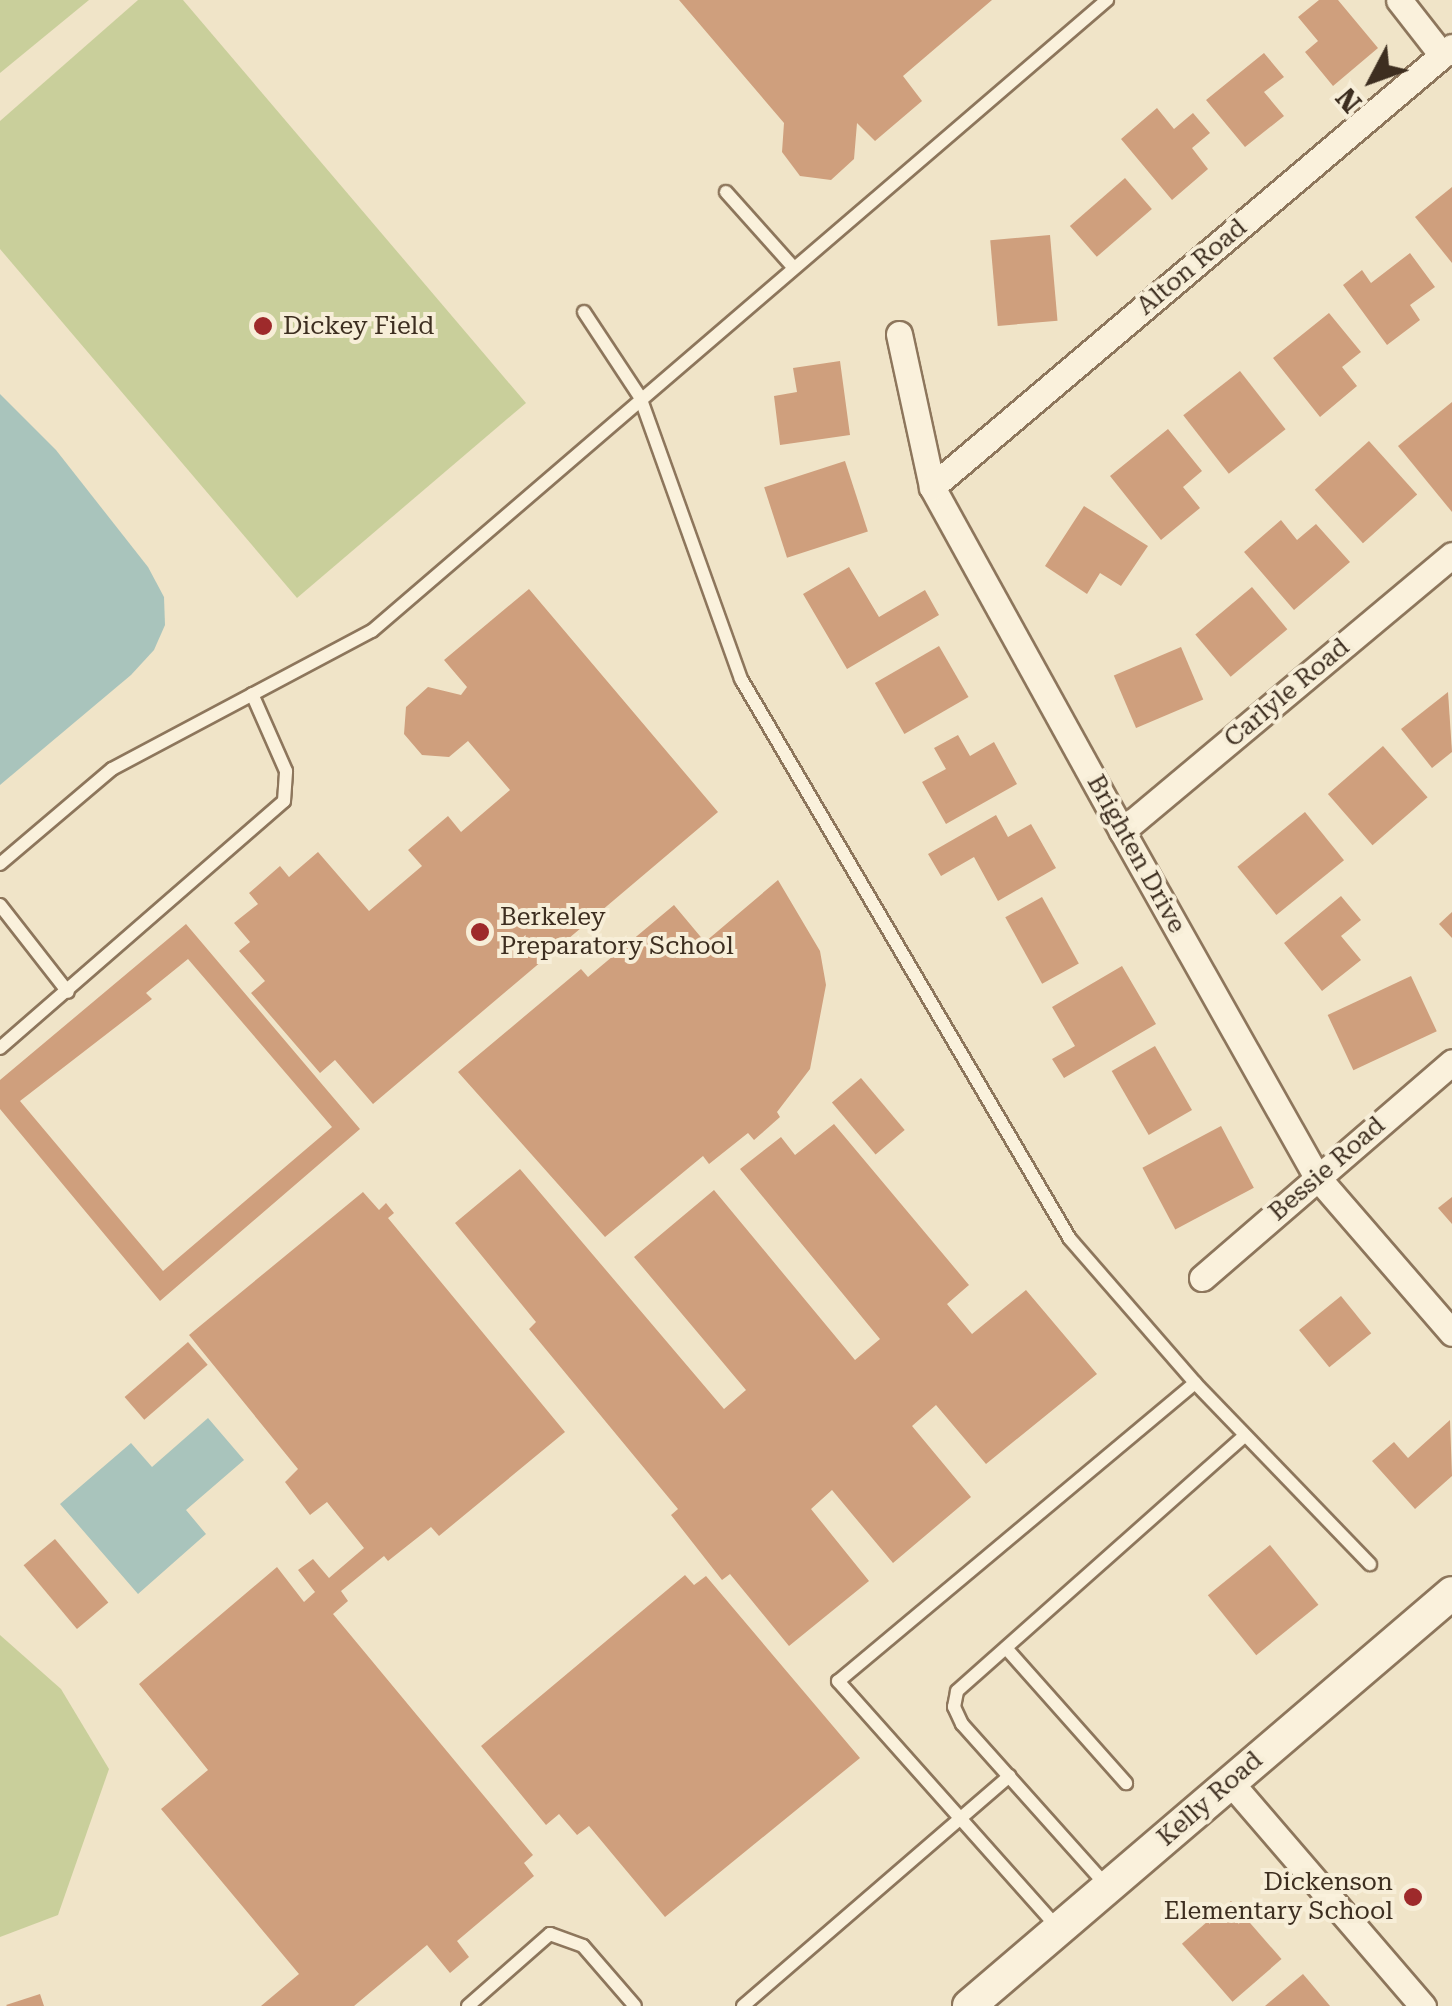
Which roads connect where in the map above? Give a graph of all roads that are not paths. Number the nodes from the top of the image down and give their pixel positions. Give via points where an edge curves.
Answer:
1 (1107, 0) edge
2 (1398, 0) edge
3 (1447, 51) edge
4 (726, 192) dead end
5 (793, 267) junction
6 (584, 312) dead end
7 (899, 334) dead end
8 (640, 397) junction
9 (932, 487) junction
10 (1452, 554) edge
11 (252, 694) junction
12 (1122, 831) junction
13 (0, 864) edge
14 (0, 905) edge
15 (68, 992) junction
16 (0, 1048) edge
17 (1452, 1062) edge
18 (1317, 1177) junction
19 (1202, 1278) dead end
20 (1452, 1333) edge
21 (1195, 1383) junction
22 (1246, 1436) junction
23 (1370, 1564) dead end
24 (1452, 1592) edge
25 (1006, 1648) junction
26 (1009, 1776) junction
27 (1230, 1782) junction
28 (1126, 1783) dead end
29 (961, 1818) junction
30 (1108, 1887) junction
31 (1059, 1929) junction
32 (468, 2006) edge
33 (634, 2006) edge
34 (743, 2006) edge
35 (968, 2006) edge
36 (1423, 2006) edge

1 - 5 lane
2 - 3 street
3 - 9 street, Alton Road
4 - 5 lane
5 - 8 lane
6 - 8 lane
7 - 9 street, Brighten Drive
8 - 11 lane via 372,631
8 - 21 lane via 740,679 1070,1239
9 - 12 street, Brighten Drive
10 - 12 street, Carlyle Road
11 - 13 lane via 112,769
11 - 15 lane via 286,772 284,801
12 - 18 street, Brighten Drive
14 - 15 lane
15 - 16 lane
17 - 18 street, Bessie Road
18 - 19 street, Bessie Road
18 - 20 street, Brighten Drive
21 - 22 lane
21 - 29 lane via 838,1681
22 - 23 lane
22 - 25 lane
24 - 27 street, Kelly Road
25 - 26 lane via 956,1691 954,1707
25 - 28 lane
26 - 29 lane
26 - 30 lane
27 - 30 street, Kelly Road
27 - 36 street
29 - 31 lane
29 - 34 lane
30 - 31 street, Kelly Road
31 - 35 street, Kelly Road
32 - 33 lane via 550,1934 583,1946

